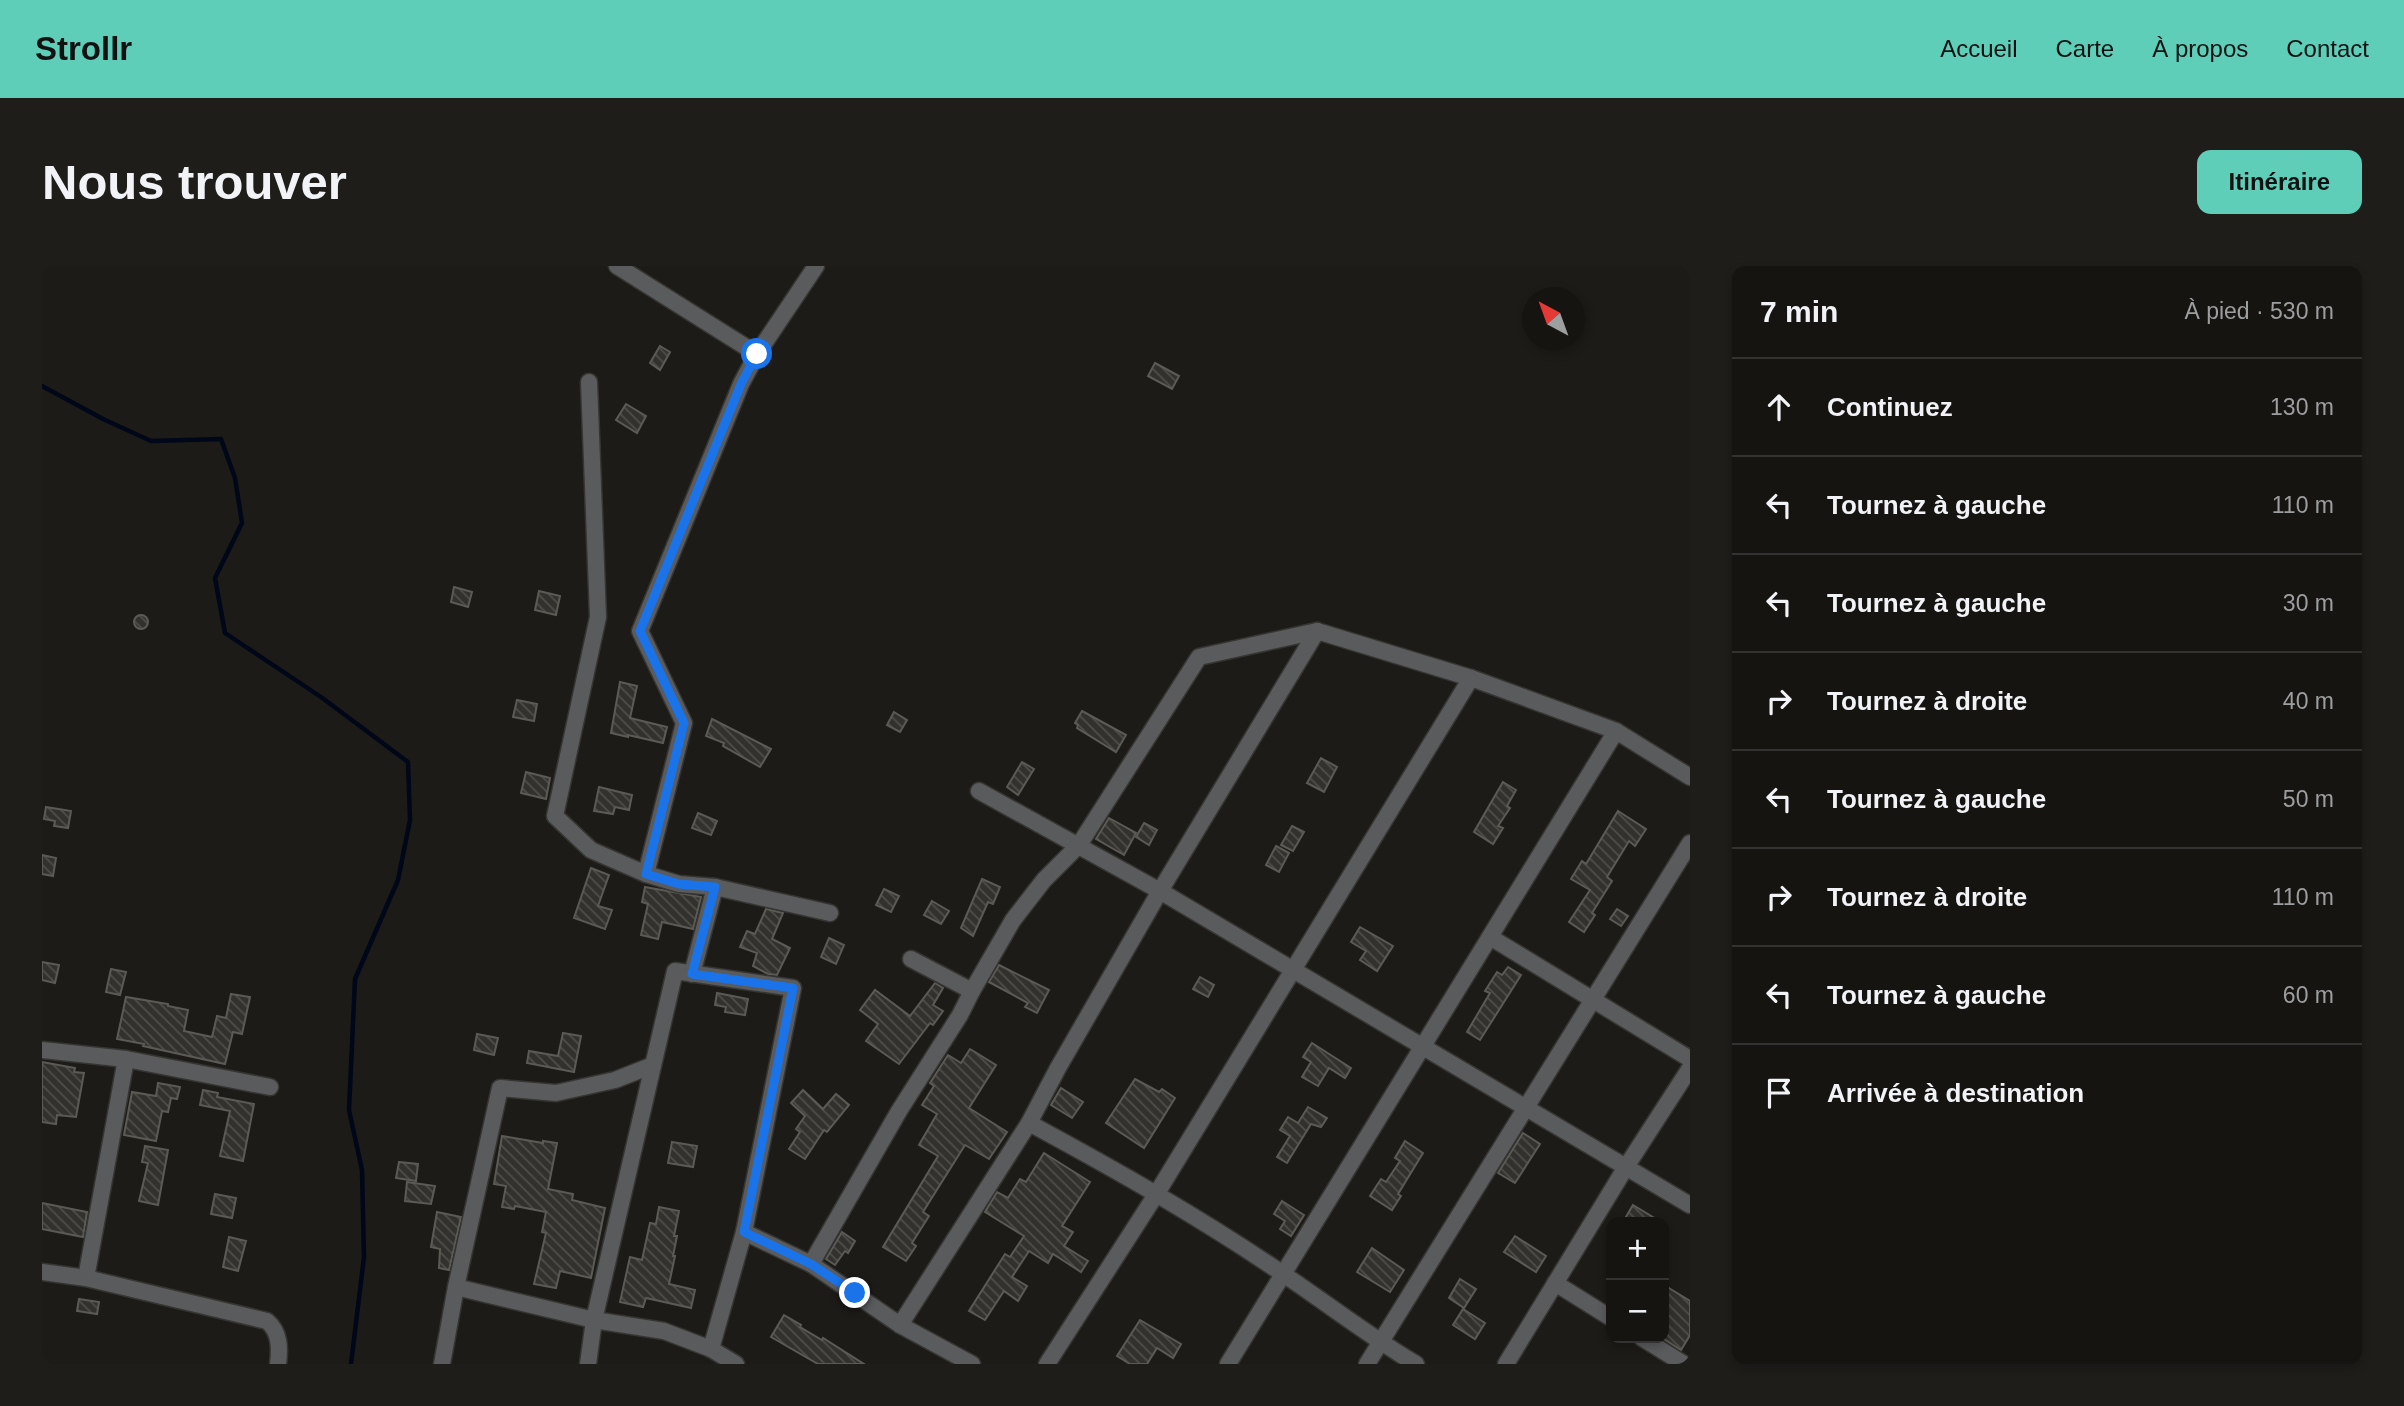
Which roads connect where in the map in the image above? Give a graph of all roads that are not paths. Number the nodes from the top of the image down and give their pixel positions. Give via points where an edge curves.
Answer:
1 (617, 266) edge
2 (816, 266) edge
3 (757, 354) junction
4 (589, 382) dead end
5 (1317, 631) junction
6 (1471, 678) junction
7 (1616, 731) junction
8 (1690, 777) edge
9 (979, 791) dead end
10 (1690, 843) edge
11 (1079, 845) junction
12 (646, 874) junction
13 (715, 887) junction
14 (1160, 891) junction
15 (830, 912) dead end
16 (1490, 937) junction
17 (911, 959) dead end
18 (1294, 969) junction
19 (692, 974) junction
20 (972, 991) junction
21 (1592, 1000) junction
22 (1423, 1046) junction
23 (42, 1050) edge
24 (127, 1059) junction
25 (1690, 1059) edge
26 (653, 1065) junction
27 (1690, 1068) edge
28 (270, 1087) dead end
29 (1525, 1107) junction
30 (1029, 1123) junction
31 (1626, 1167) junction
32 (1157, 1193) junction
33 (1690, 1205) edge
34 (744, 1232) junction
35 (811, 1264) junction
36 (42, 1272) edge
37 (1283, 1273) junction
38 (86, 1278) junction
39 (1555, 1283) junction
40 (456, 1287) junction
41 (1606, 1315) edge
42 (594, 1320) junction
43 (900, 1325) junction
44 (1381, 1343) junction
45 (1650, 1343) edge
46 (711, 1349) junction
47 (278, 1364) edge
48 (442, 1364) edge
49 (588, 1364) edge
50 (736, 1364) edge
51 (972, 1364) edge
52 (1047, 1364) edge
53 (1228, 1364) edge
54 (1367, 1364) edge
55 (1416, 1364) edge
56 (1506, 1364) edge
57 (1684, 1364) edge

1 - 3 street
2 - 3 street
3 - 12 street via 640,631 684,723
4 - 12 street via 598,617 555,816 590,850
5 - 6 street
5 - 11 street via 1199,657
5 - 14 street
6 - 7 street
6 - 18 street
7 - 8 street
7 - 16 street
9 - 11 street
10 - 21 street
11 - 14 street
11 - 20 street via 1013,920
12 - 13 street via 679,884
13 - 15 street
13 - 19 street
14 - 18 street
14 - 30 street
16 - 21 street
16 - 22 street
17 - 20 street
18 - 22 street
18 - 32 street
19 - 26 street via 675,971
19 - 34 street via 793,988
20 - 35 street
21 - 25 street
21 - 29 street
22 - 29 street
22 - 37 street
23 - 24 street
24 - 28 street
24 - 38 street
26 - 40 street via 615,1080 556,1093 500,1088
26 - 42 street
27 - 31 street
29 - 31 street
29 - 44 street
30 - 32 street
30 - 43 street
31 - 33 street
31 - 39 street
32 - 37 street
32 - 52 street
34 - 35 street
34 - 46 street
35 - 43 street
36 - 38 street
37 - 44 street
37 - 53 street
38 - 47 street via 267,1321 276,1331
39 - 41 street
39 - 56 street
40 - 42 street
40 - 48 street
42 - 46 street via 664,1331
42 - 49 street
43 - 51 street
44 - 54 street
44 - 55 street
45 - 57 street
46 - 50 street

